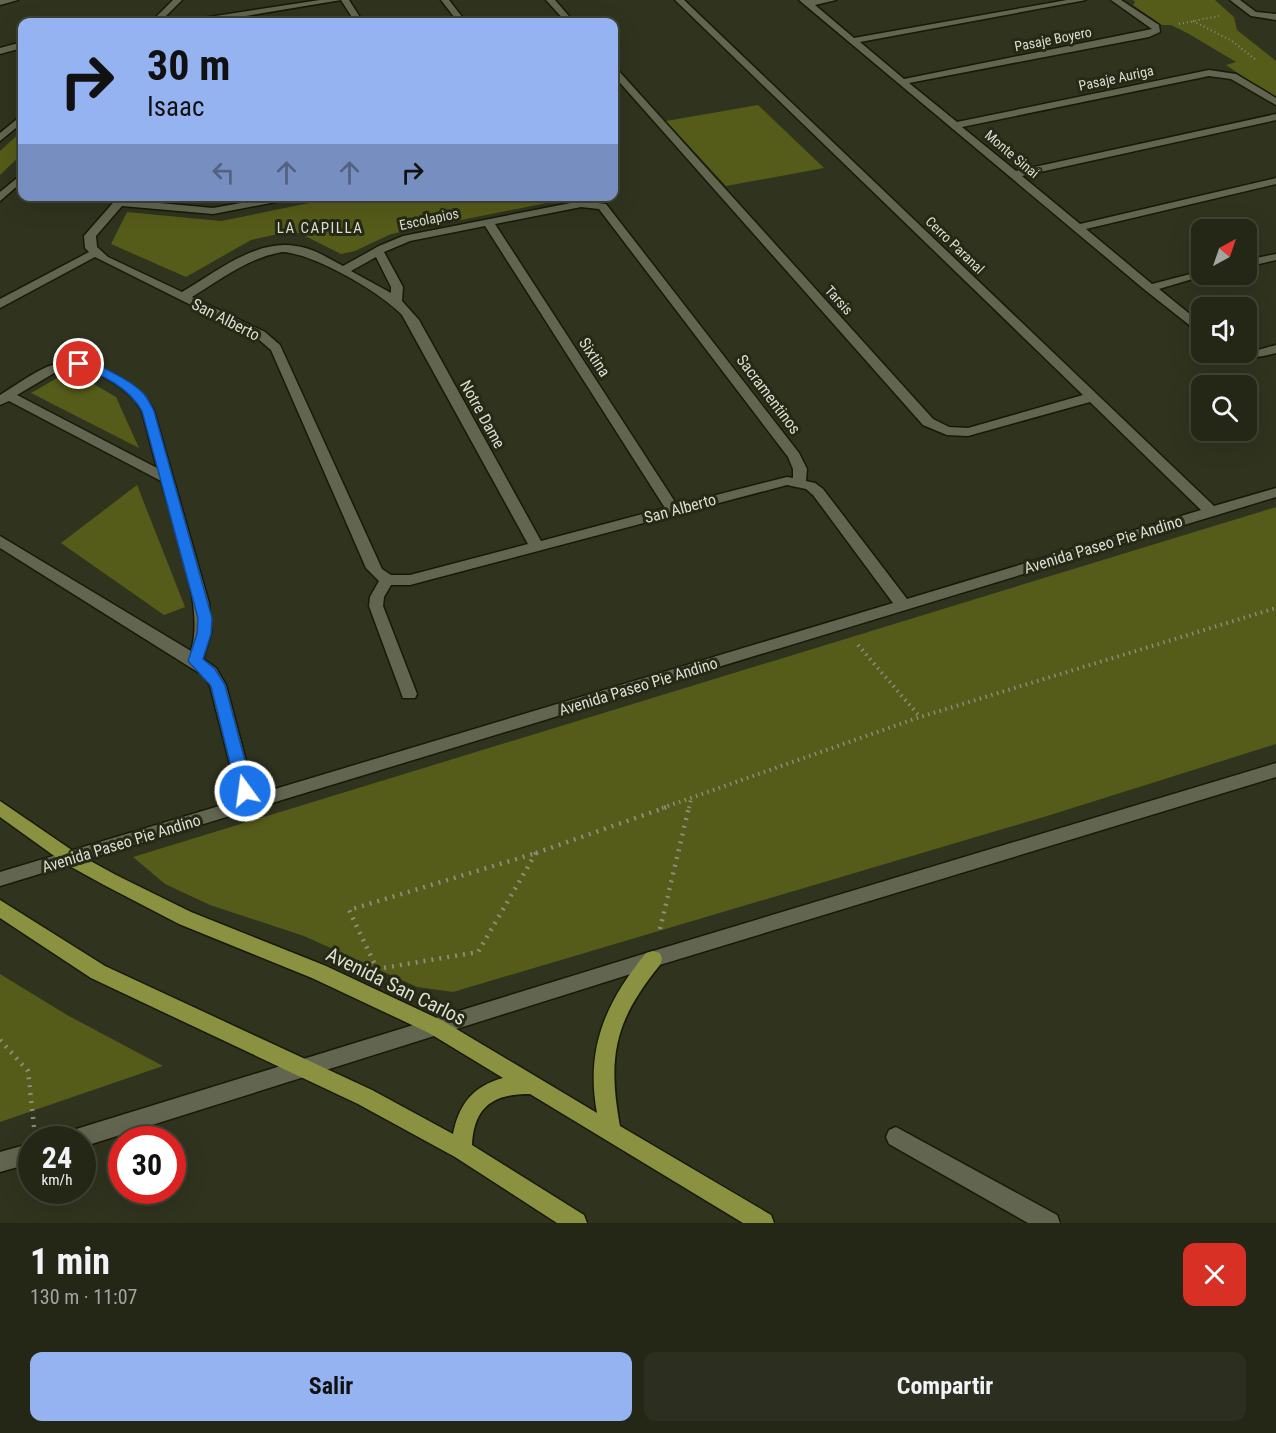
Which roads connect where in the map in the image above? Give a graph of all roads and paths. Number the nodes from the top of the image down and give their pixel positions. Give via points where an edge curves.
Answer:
1 (14, 0) edge
2 (177, 0) edge
3 (337, 0) edge
4 (345, 0) edge
5 (445, 0) edge
6 (550, 0) edge
7 (679, 0) edge
8 (832, 0) edge
9 (1082, 0) edge
10 (1115, 0) edge
11 (1234, 0) edge
12 (0, 2) edge
13 (806, 2) edge
14 (1246, 10) junction
15 (253, 13) junction
16 (1276, 17) edge
17 (159, 18) edge
18 (221, 18) edge
19 (256, 18) edge
20 (356, 18) edge
21 (459, 18) edge
22 (566, 18) edge
23 (1193, 21) junction
24 (1157, 30) junction
25 (852, 41) junction
26 (18, 46) edge
27 (0, 51) edge
28 (1258, 62) dead end
29 (618, 75) edge
30 (902, 82) junction
31 (1276, 102) edge
32 (1276, 117) edge
33 (18, 122) edge
34 (954, 126) junction
35 (0, 138) edge
36 (1013, 175) junction
37 (18, 181) edge
38 (1276, 181) edge
39 (0, 198) edge
40 (121, 201) edge
41 (129, 201) edge
42 (246, 201) edge
43 (275, 201) edge
44 (596, 204) joint
45 (242, 207) junction
46 (488, 222) junction
47 (1077, 228) junction
48 (378, 251) junction
49 (95, 253) junction
50 (1276, 257) edge
51 (1257, 261) edge
52 (343, 271) junction
53 (1191, 277) edge
54 (1149, 288) junction
55 (183, 297) junction
56 (396, 301) junction
57 (0, 304) edge
58 (1191, 323) edge
59 (1276, 349) edge
60 (1257, 354) edge
61 (5, 398) edge
62 (1092, 398) junction
63 (167, 479) junction
64 (799, 483) junction
65 (1276, 492) edge
66 (673, 510) junction
67 (1210, 511) junction
68 (0, 540) edge
69 (537, 547) junction
70 (387, 580) junction
71 (904, 606) junction
72 (1276, 608) edge
73 (842, 625) junction
74 (195, 661) junction
75 (409, 694) dead end
76 (920, 717) junction
77 (1276, 770) edge
78 (691, 798) junction
79 (249, 805) junction
80 (0, 807) edge
81 (536, 853) junction
82 (70, 858) junction
83 (0, 879) edge
84 (0, 908) edge
85 (653, 959) junction
86 (436, 1027) junction
87 (0, 1040) edge
88 (306, 1068) junction
89 (533, 1085) junction
90 (34, 1126) edge
91 (611, 1132) junction
92 (96, 1133) edge
93 (896, 1137) dead end
94 (462, 1150) junction
95 (18, 1157) edge
96 (0, 1162) edge
97 (576, 1223) edge
98 (763, 1223) edge
99 (1049, 1223) edge

1 - 12 street
2 - 17 street
3 - 15 street
4 - 20 street
5 - 21 street
6 - 22 street
7 - 62 street, Cerro Paranal
8 - 13 street
9 - 25 street
10 - 24 street
11 - 14 street
13 - 25 street, Monte Sinai
14 - 16 street
14 - 23 path
15 - 18 street
15 - 19 street
23 - 24 path
23 - 28 path via 1232,41
24 - 30 street, Pasaje Boyero
25 - 30 street, Monte Sinai
26 - 27 street
29 - 62 street, Tarsis via 928,422 947,431 968,432
30 - 34 street, Monte Sinai
31 - 34 street, Pasaje Auriga via 1238,78 1209,73
32 - 36 street
33 - 35 street
34 - 36 street, Monte Sinai
36 - 47 street, Monte Sinai
37 - 39 street
38 - 47 street
40 - 49 street via 90,236
41 - 45 street via 201,211
42 - 45 street
43 - 45 street
44 - 46 street, Escolapios
44 - 64 street, Sacramentinos via 605,210 794,456 800,469
46 - 48 street, Escolapios via 407,238
46 - 66 street, Sixtina
47 - 54 street, Monte Sinai
48 - 52 street, Escolapios
48 - 56 street, Notre Dame via 397,287
49 - 55 street, San Alberto
49 - 57 street
50 - 51 street
52 - 55 street via 302,250 278,248 256,255
52 - 56 street, Notre Dame
53 - 54 street
54 - 58 street, Monte Sinai
55 - 70 street, San Alberto via 261,335 276,348 373,568
56 - 69 street, Notre Dame via 413,320
59 - 60 street
61 - 63 street
61 - 63 street via 57,368 72,364 91,367 140,397 148,411
62 - 67 street, Cerro Paranal
63 - 74 street via 205,618
64 - 66 street, San Alberto via 775,483
64 - 71 street via 818,492
65 - 67 street, Avenida Paseo Pie Andino
66 - 69 street, San Alberto
67 - 71 street, Avenida Paseo Pie Andino
68 - 74 street
69 - 70 street, San Alberto via 410,580
70 - 75 street via 376,606
71 - 73 street, Avenida Paseo Pie Andino
72 - 76 path
73 - 76 path
73 - 79 street, Avenida Paseo Pie Andino
74 - 79 street via 210,672 218,685
76 - 78 path
77 - 85 street
78 - 81 path
78 - 85 path
79 - 82 street, Avenida Paseo Pie Andino
80 - 82 main road, Avenida San Carlos
81 - 81 path via 349,910 377,969 478,952
82 - 83 street, Avenida Paseo Pie Andino
82 - 86 main road, Avenida San Carlos via 185,918 319,972
84 - 88 main road via 98,972
85 - 86 street
85 - 91 main road via 619,1005 608,1033 603,1097
86 - 88 street
86 - 89 main road, Avenida San Carlos
87 - 90 path via 28,1071
88 - 92 street
88 - 94 main road
89 - 91 main road, Avenida San Carlos
89 - 94 main road via 514,1083 480,1099 467,1114 461,1131
91 - 98 main road, Avenida San Carlos
93 - 99 street
94 - 97 main road
95 - 96 street

